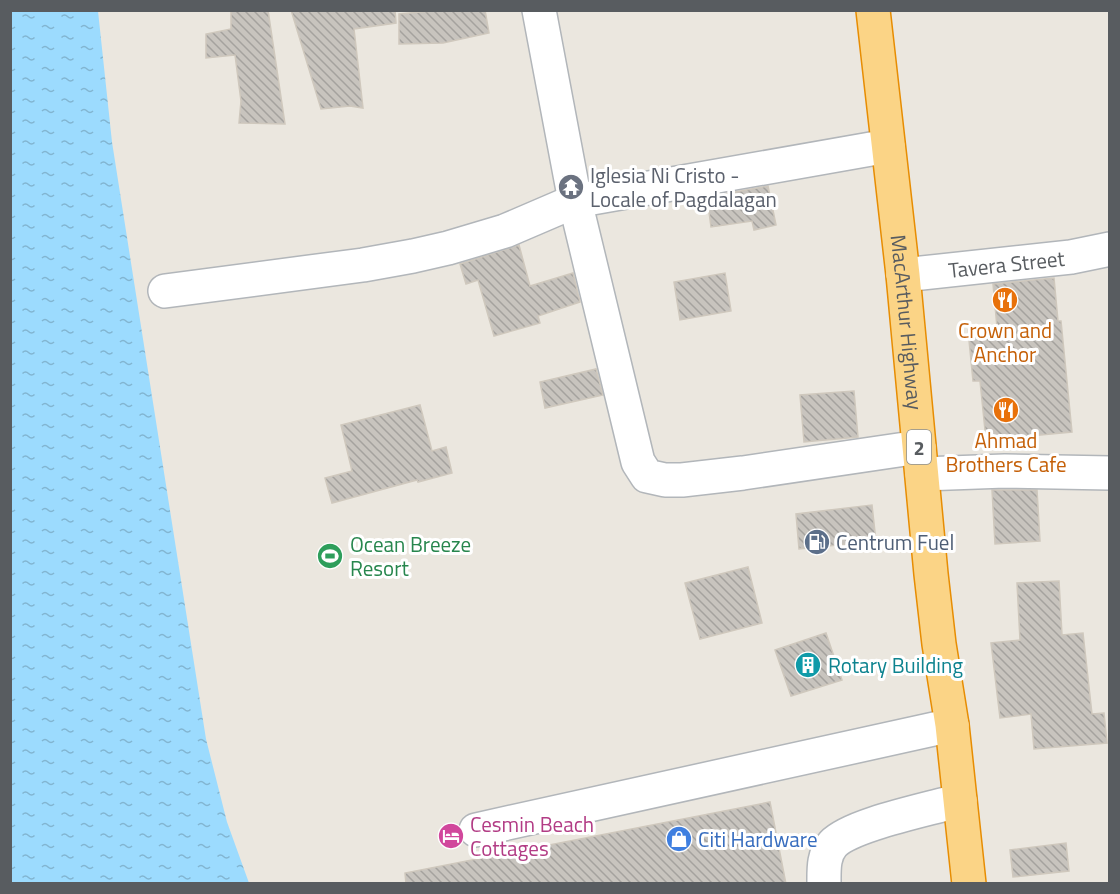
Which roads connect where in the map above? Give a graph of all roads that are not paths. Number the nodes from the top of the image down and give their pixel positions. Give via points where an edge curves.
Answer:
1 (539, 10) edge
2 (873, 10) edge
3 (888, 146) junction
4 (575, 201) junction
5 (1110, 249) edge
6 (903, 275) junction
7 (165, 291) dead end
8 (920, 460) junction
9 (1110, 473) edge
10 (952, 725) junction
11 (960, 800) junction
12 (476, 830) dead end
13 (824, 884) edge
14 (969, 884) edge

1 - 4 street
2 - 3 highway, MacArthur Highway / 2
3 - 4 street
3 - 6 highway, MacArthur Highway / 2
4 - 7 street via 506,231 413,256
4 - 8 street via 638,462 647,476 674,480
5 - 6 street, Tavera Street via 1071,257
6 - 8 highway, MacArthur Highway / 2
8 - 9 street via 1005,471
8 - 10 highway, MacArthur Highway / 2 via 939,644
10 - 11 highway, MacArthur Highway / 2
10 - 12 street
11 - 13 street via 846,835 832,845 824,863
11 - 14 highway, MacArthur Highway / 2

